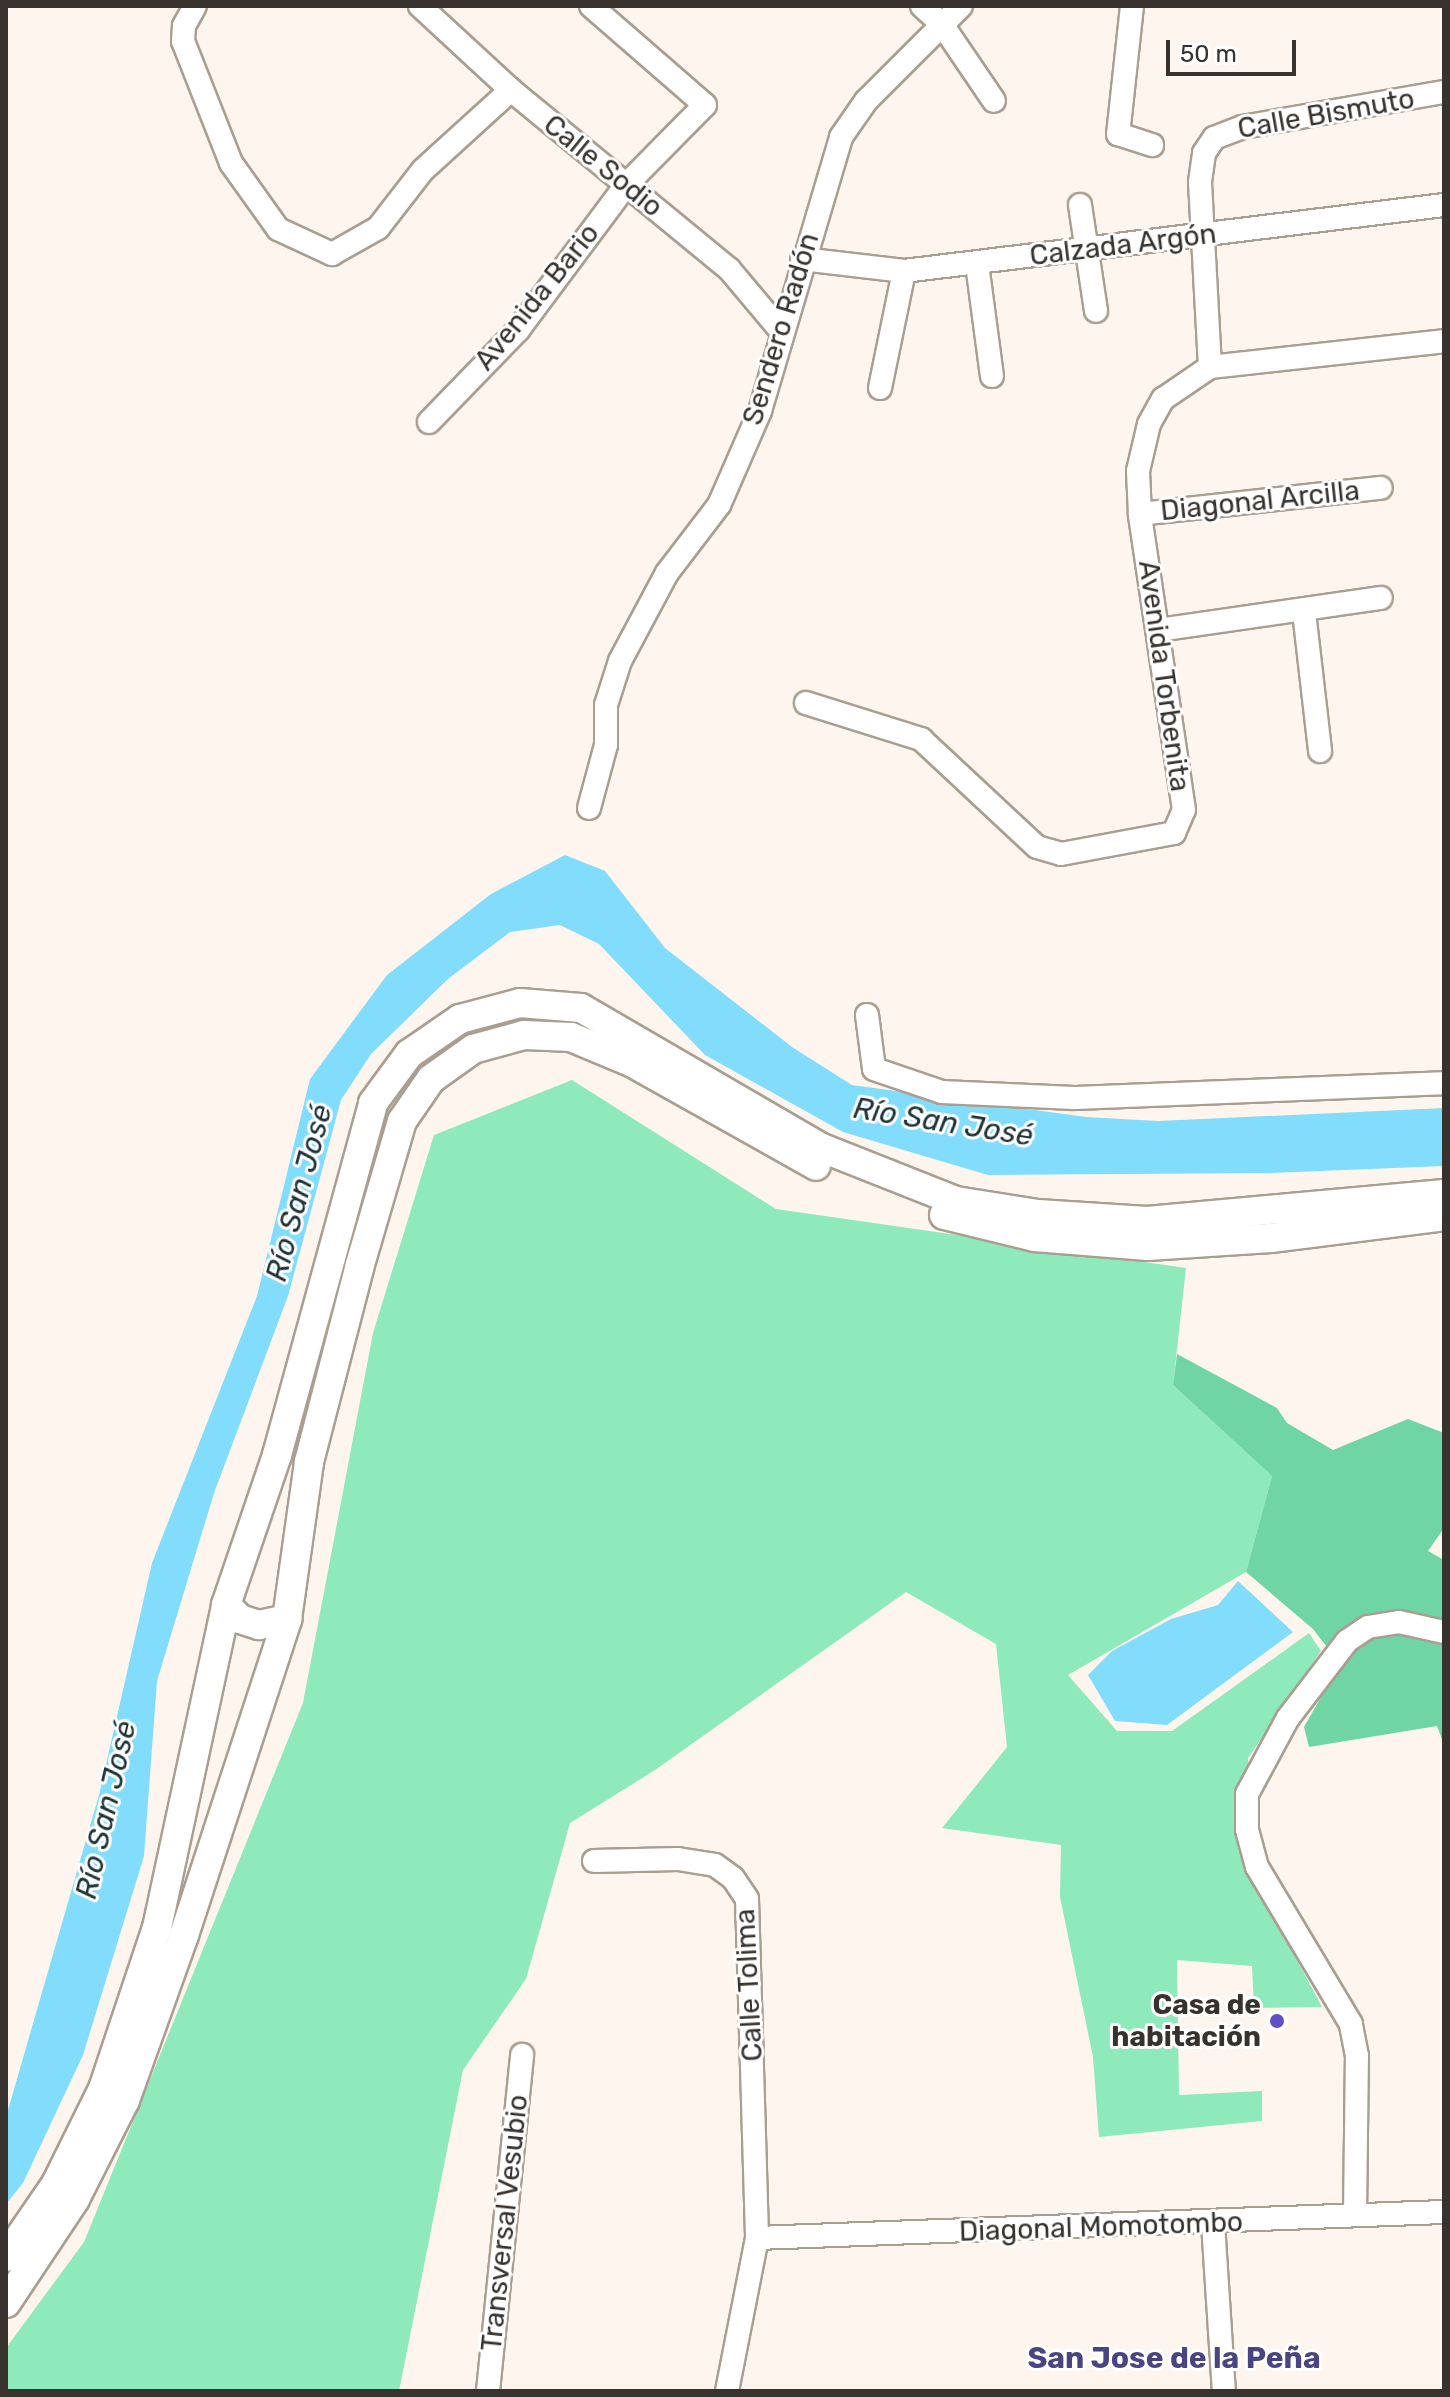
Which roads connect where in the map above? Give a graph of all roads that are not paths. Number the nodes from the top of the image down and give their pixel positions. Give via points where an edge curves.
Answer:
1 (195, 6) edge
2 (420, 6) edge
3 (591, 6) edge
4 (922, 6) edge
5 (961, 6) edge
6 (1132, 6) edge
7 (941, 23) junction
8 (511, 90) junction
9 (1444, 92) edge
10 (994, 101) dead end
11 (1152, 145) dead end
12 (626, 185) junction
13 (1080, 205) dead end
14 (1444, 205) edge
15 (1204, 235) junction
16 (1086, 250) junction
17 (802, 259) junction
18 (977, 264) junction
19 (904, 271) junction
20 (1096, 311) dead end
21 (781, 331) junction
22 (1444, 341) edge
23 (1210, 367) junction
24 (992, 376) dead end
25 (880, 388) dead end
26 (429, 422) dead end
27 (1381, 488) dead end
28 (1140, 514) junction
29 (1381, 598) dead end
30 (1304, 612) junction
31 (1158, 630) junction
32 (806, 703) dead end
33 (1320, 751) dead end
34 (589, 808) dead end
35 (867, 1015) dead end
36 (1444, 1083) edge
37 (1444, 1194) edge
38 (1444, 1216) edge
39 (226, 1605) junction
40 (287, 1619) junction
41 (1444, 1632) edge
42 (216, 1644) junction
43 (277, 1656) junction
44 (594, 1861) dead end
45 (522, 2055) dead end
46 (1444, 2212) edge
47 (1355, 2215) junction
48 (1213, 2223) junction
49 (757, 2238) junction
50 (6, 2257) edge
51 (6, 2303) edge
52 (488, 2391) edge
53 (727, 2391) edge
54 (1224, 2391) edge

1 - 8 street via 183,41 231,163 278,229 332,254 378,228 423,170
2 - 8 street, Calle Sodio
3 - 12 street, Avenida Bario via 705,105
4 - 7 street
5 - 7 street, Sendero Radón
6 - 11 street via 1118,134
7 - 10 street
7 - 17 street, Sendero Radón via 866,101 841,137
8 - 12 street, Calle Sodio
9 - 15 street, Calle Bismuto via 1226,131 1204,153
12 - 21 street, Calle Sodio via 729,269
12 - 26 street, Avenida Bario via 518,330
13 - 16 street
14 - 15 street, Calzada Argón
15 - 16 street, Calzada Argón
15 - 23 street, Calle Bismuto
16 - 18 street, Calzada Argón
16 - 20 street
17 - 19 street, Calzada Argón
17 - 21 street, Sendero Radón
18 - 19 street, Calzada Argón
18 - 24 street
19 - 25 street
21 - 34 street, Sendero Radón via 760,411 719,505 667,573 620,661 606,705 606,745
22 - 23 street
23 - 28 street, Avenida Torbenita via 1163,399 1149,424 1138,471
27 - 28 street, Diagonal Arcilla
28 - 31 street, Avenida Torbenita
29 - 30 street
30 - 31 street
30 - 33 street
31 - 32 street, Avenida Torbenita via 1184,810 1174,833 1061,854 1037,847 921,739
35 - 36 street via 874,1069 957,1094 1074,1098
37 - 39 main road via 1147,1221 1038,1214 956,1201 822,1148 581,1008 520,1003 460,1019 409,1054 373,1103 277,1455
38 - 40 main road via 1271,1238 1148,1246 1035,1237 951,1218 815,1165 631,1062 571,1037 524,1035 473,1049 431,1079 402,1121 309,1462
39 - 40 main road via 240,1619 259,1625
39 - 42 main road
40 - 43 main road
41 - 47 street via 1399,1622 1368,1627 1347,1641 1288,1718 1247,1794 1247,1829 1257,1867 1351,2024 1357,2056
42 - 43 main road via 248,1639
42 - 50 main road via 157,1928 103,2089 56,2184
43 - 51 main road via 125,2100 75,2199
44 - 49 street, Calle Tolima via 678,1859 715,1865 733,1878 747,1899
45 - 52 street, Transversal Vesubio
46 - 47 street, Diagonal Momotombo
47 - 48 street, Diagonal Momotombo
48 - 49 street, Diagonal Momotombo
48 - 54 street
49 - 53 street, Calle Tolima

